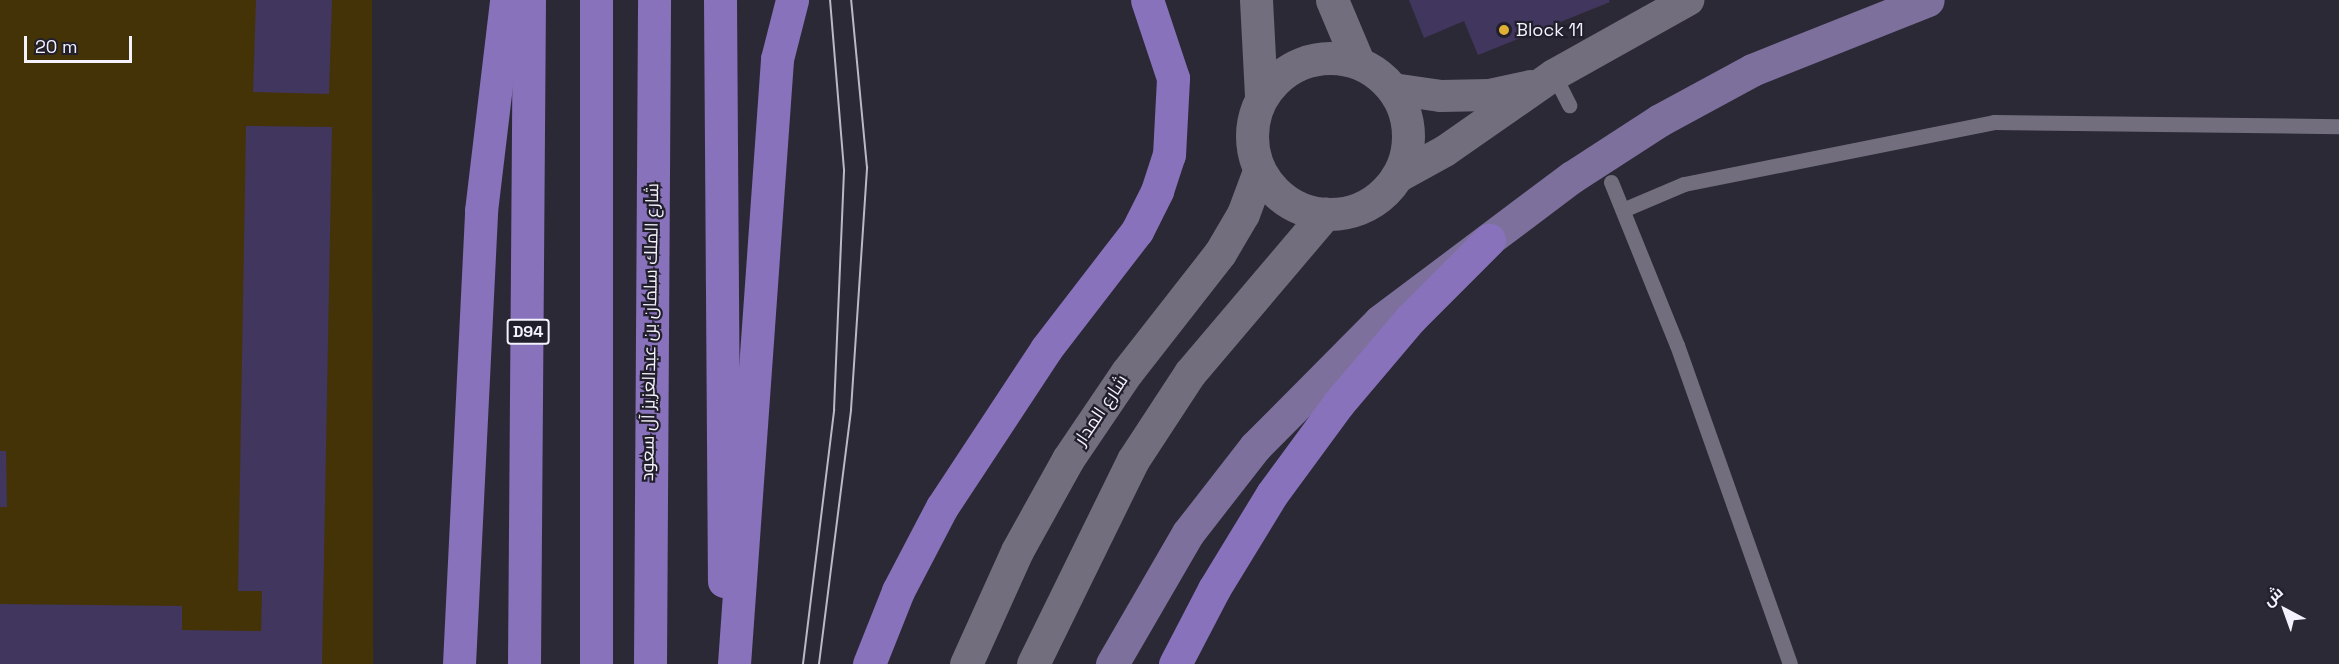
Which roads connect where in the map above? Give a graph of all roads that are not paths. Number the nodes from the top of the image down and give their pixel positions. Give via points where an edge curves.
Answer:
1 (506, 0) edge
2 (529, 0) edge
3 (596, 0) edge
4 (654, 0) edge
5 (720, 0) edge
6 (792, 0) edge
7 (1147, 0) edge
8 (1256, 0) edge
9 (1332, 0) edge
10 (1688, 0) edge
11 (1928, 0) edge
12 (1358, 62) junction
13 (1546, 80) junction
14 (1393, 89) junction
15 (1261, 96) junction
16 (1569, 105) dead end
17 (2339, 126) edge
18 (1259, 171) junction
19 (1396, 178) junction
20 (1611, 182) dead end
21 (1625, 209) junction
22 (1324, 214) junction
23 (1489, 240) junction
24 (459, 664) edge
25 (524, 664) edge
26 (596, 664) edge
27 (650, 664) edge
28 (724, 664) edge
29 (734, 664) edge
30 (869, 664) edge
31 (966, 664) edge
32 (1034, 664) edge
33 (1112, 664) edge
34 (1175, 664) edge
35 (1791, 664) edge

1 - 24 main road via 481,211
2 - 25 main road, D94
3 - 26 main road
4 - 27 main road, شارع الملك سلمان بن عبدالعزيز آل سعود
5 - 28 main road
6 - 29 main road via 777,59
7 - 30 main road via 1165,41 1173,78 1169,155 1137,231 1019,388 942,507 898,591
8 - 15 street
9 - 12 street
10 - 13 street
11 - 23 main road via 1752,70 1660,120 1572,177
12 - 14 street
12 - 15 street via 1314,58 1275,79
13 - 14 street via 1490,95 1441,96
13 - 16 lane
13 - 19 street via 1445,151
14 - 19 street via 1408,133
15 - 18 street via 1252,121 1252,147
17 - 21 lane via 1994,122 1684,184
18 - 22 street via 1275,193 1298,208
18 - 31 street, شارع المدار via 1243,214 1220,253 1127,372 1068,459 1017,551
19 - 22 street via 1365,206
20 - 21 lane
21 - 35 lane
22 - 32 street via 1190,374 1133,460
23 - 33 main road via 1380,321 1255,447 1188,533
23 - 34 main road via 1410,319 1338,404 1272,494 1214,589

